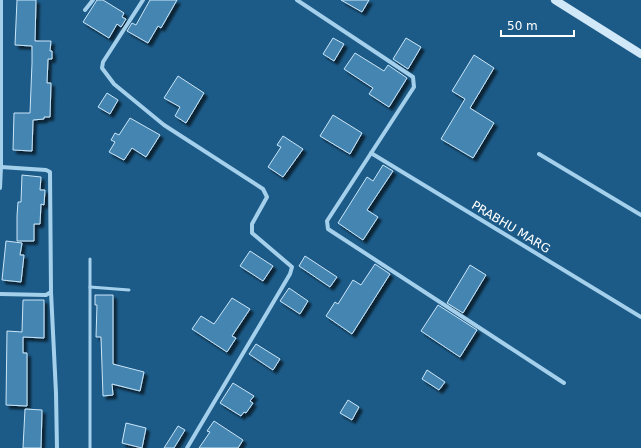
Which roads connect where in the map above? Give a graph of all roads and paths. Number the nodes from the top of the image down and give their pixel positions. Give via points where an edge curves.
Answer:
1 (1, 0) edge
2 (93, 0) edge
3 (143, 0) edge
4 (297, 0) edge
5 (555, 0) edge
6 (85, 10) dead end
7 (641, 54) edge
8 (371, 153) junction
9 (539, 154) dead end
10 (1, 167) edge
11 (0, 188) edge
12 (641, 215) edge
13 (90, 259) dead end
14 (90, 287) junction
15 (129, 290) dead end
16 (51, 292) junction
17 (0, 294) edge
18 (641, 318) edge
19 (564, 383) dead end
20 (57, 448) edge
21 (90, 448) edge
22 (187, 448) edge

1 - 10 street
2 - 6 street
3 - 22 street via 103,62 102,68 114,84 164,125 263,189 267,197 252,224 252,233 292,267
4 - 8 street via 415,80 414,87
5 - 7 street
8 - 18 street, PRABHU MARG
8 - 19 street via 327,221 328,229
9 - 12 street
10 - 11 street
10 - 16 street via 50,172
13 - 14 lane
14 - 15 lane
14 - 21 lane
16 - 17 street via 46,295
16 - 20 street

